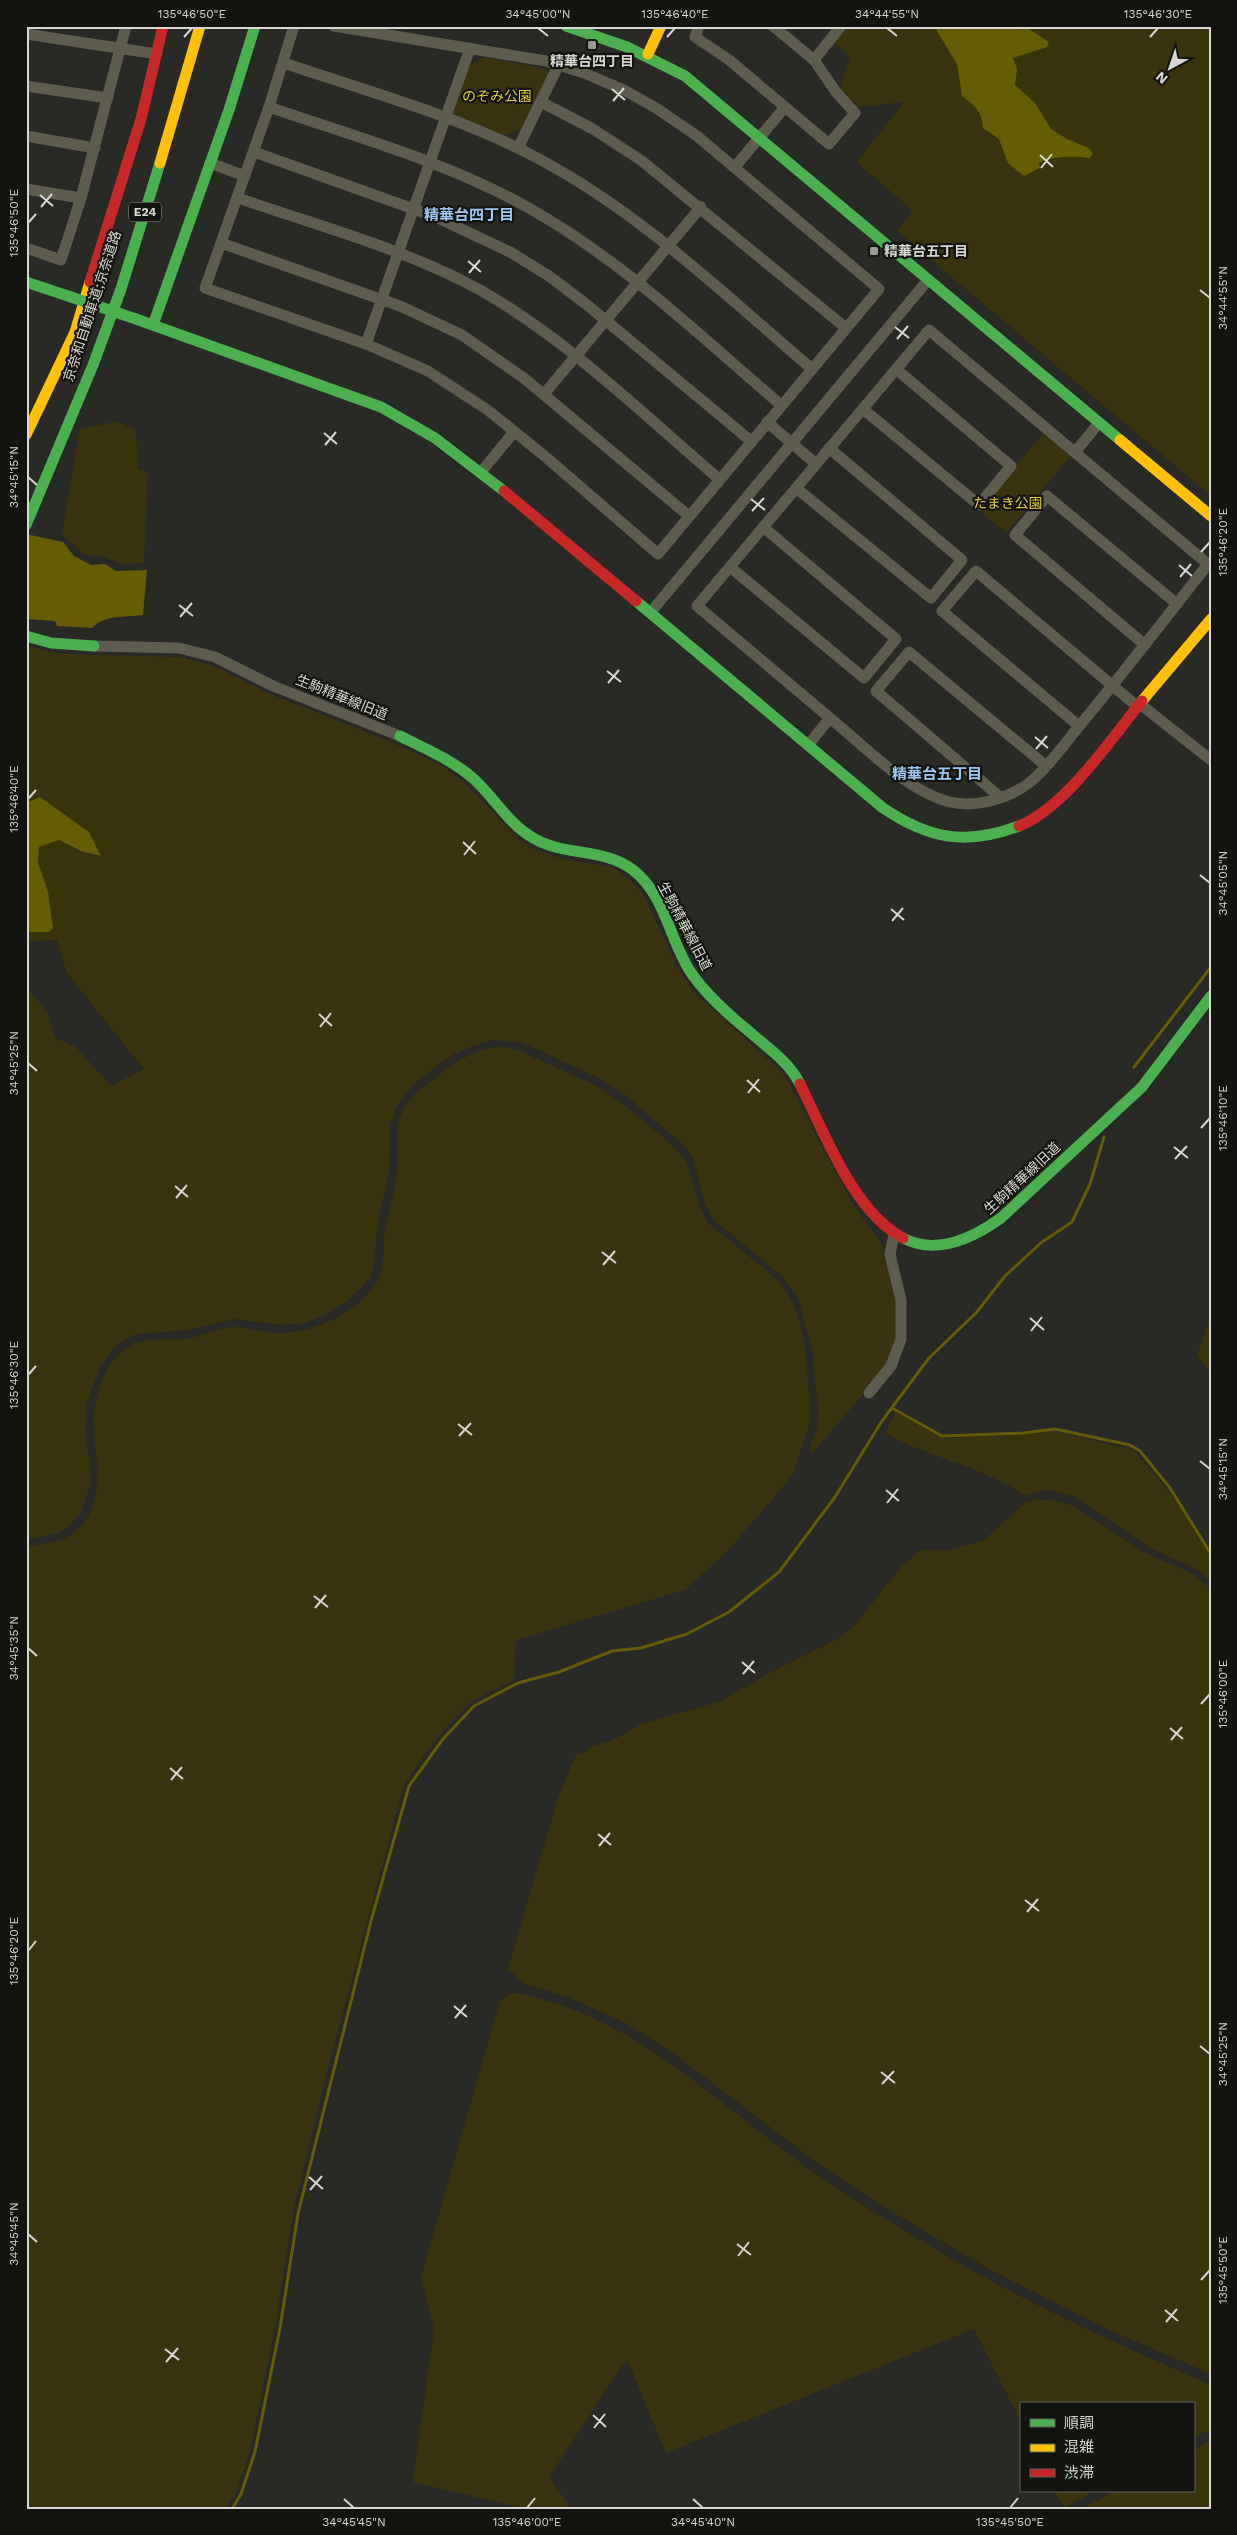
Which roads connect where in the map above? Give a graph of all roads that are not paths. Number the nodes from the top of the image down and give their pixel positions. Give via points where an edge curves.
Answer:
1 (126, 26) edge
2 (163, 26) edge
3 (193, 26) edge
4 (200, 26) edge
5 (208, 26) edge
6 (255, 26) edge
7 (294, 26) edge
8 (334, 26) edge
9 (566, 26) edge
10 (661, 26) edge
11 (699, 26) edge
12 (773, 26) edge
13 (841, 26) edge
14 (26, 34) edge
15 (122, 48) junction
16 (470, 48) junction
17 (157, 54) junction
18 (648, 54) junction
19 (814, 60) junction
20 (284, 63) junction
21 (559, 64) junction
22 (26, 86) edge
23 (108, 98) junction
24 (541, 102) junction
25 (269, 107) junction
26 (785, 107) junction
27 (446, 119) junction
28 (172, 126) junction
29 (26, 136) edge
30 (759, 138) junction
31 (95, 148) junction
32 (518, 148) junction
33 (254, 152) junction
34 (210, 163) junction
35 (430, 163) junction
36 (735, 167) junction
37 (245, 176) junction
38 (26, 189) edge
39 (82, 198) junction
40 (238, 198) junction
41 (701, 208) junction
42 (414, 210) junction
43 (221, 243) junction
44 (668, 247) junction
45 (26, 248) edge
46 (398, 253) junction
47 (928, 280) junction
48 (26, 282) edge
49 (637, 283) junction
50 (381, 300) junction
51 (606, 320) junction
52 (153, 324) junction
53 (846, 328) junction
54 (366, 344) junction
55 (575, 356) junction
56 (812, 369) junction
57 (896, 370) junction
58 (79, 394) junction
59 (544, 394) junction
60 (781, 405) junction
61 (863, 408) junction
62 (767, 422) junction
63 (1099, 423) junction
64 (514, 432) junction
65 (26, 434) edge
66 (751, 441) junction
67 (792, 443) junction
68 (830, 448) junction
69 (1075, 452) junction
70 (816, 464) junction
71 (481, 472) junction
72 (719, 479) junction
73 (796, 488) junction
74 (689, 516) junction
75 (1211, 516) edge
76 (28, 519) edge
77 (763, 528) junction
78 (962, 560) junction
79 (730, 567) junction
80 (976, 571) junction
81 (1176, 604) junction
82 (650, 613) junction
83 (1211, 619) edge
84 (26, 636) edge
85 (1145, 645) junction
86 (94, 646) joint
87 (1113, 686) junction
88 (1139, 705) junction
89 (830, 718) junction
90 (1079, 726) junction
91 (400, 736) joint
92 (808, 745) junction
93 (1211, 760) edge
94 (1045, 765) junction
95 (1000, 797) junction
96 (1211, 996) edge
97 (894, 1235) junction
98 (869, 1393) dead end

1 - 15 street
2 - 17 main road
3 - 58 main road, 京奈和自動車道;京奈道路 / E24
4 - 28 main road, 京奈和自動車道;京奈道路 / E24
5 - 28 main road
6 - 34 main road
7 - 20 street
8 - 16 street
9 - 18 main road
10 - 18 main road
11 - 26 street via 695,36
12 - 19 street
13 - 19 street
14 - 15 street
15 - 17 street
15 - 23 street
16 - 21 street
16 - 27 street
17 - 65 main road via 141,119 75,332
18 - 30 main road via 685,76
19 - 26 street via 855,113 829,144
20 - 25 street
20 - 27 street
21 - 24 street
21 - 36 street via 607,82 656,108
22 - 23 street
23 - 31 street
24 - 32 street
24 - 41 street via 618,144
25 - 33 street
25 - 35 street
26 - 30 street
27 - 32 street
27 - 35 street
28 - 58 main road, 京奈和自動車道;京奈道路 / E24 via 121,289
29 - 31 street
30 - 36 street
30 - 47 main road
31 - 39 street
32 - 44 street via 609,201
33 - 37 street
33 - 42 street
34 - 37 street
34 - 52 main road
35 - 42 street
35 - 49 street via 487,186 546,217
36 - 53 street via 879,289
37 - 40 street
38 - 39 street
39 - 45 street via 61,260
40 - 43 street
40 - 46 street
41 - 44 street
41 - 53 street
42 - 46 street
42 - 51 street via 469,231 510,252 561,285
43 - 50 street
43 - 54 street via 205,288
44 - 49 street
44 - 56 street
46 - 50 street
46 - 55 street via 481,291 526,319
47 - 63 main road
47 - 67 street
48 - 52 main road, bridge
49 - 51 street
49 - 60 street
50 - 54 street
50 - 59 street via 462,335
51 - 55 street
51 - 66 street
52 - 71 main road via 381,407 435,438
53 - 56 street
54 - 64 street via 450,384
55 - 59 street
55 - 72 street
56 - 60 street
57 - 61 street
57 - 61 street via 1011,466 979,504
57 - 69 street via 929,330
58 - 76 main road, 京奈和自動車道;京奈道路 / E24
59 - 74 street
60 - 62 street
61 - 68 street
62 - 66 street
62 - 67 street
63 - 69 street
63 - 75 main road
64 - 71 street
64 - 74 street via 658,554
66 - 72 street
67 - 70 street
67 - 82 street
68 - 70 street
68 - 78 street
69 - 81 street via 1208,564
70 - 73 street
71 - 82 main road
72 - 74 street
73 - 77 street
73 - 78 street via 930,598
77 - 79 street
77 - 79 street via 896,639 864,678
78 - 80 street
79 - 89 street via 697,606
80 - 87 street
80 - 90 street via 942,611
81 - 85 street
81 - 85 street via 1047,496 1015,535
82 - 92 main road
83 - 88 main road
84 - 86 main road, 生駒精華線旧道 via 51,643
85 - 87 street
86 - 91 street, 生駒精華線旧道 via 179,648 215,657 273,686
87 - 88 street
87 - 90 street
88 - 92 main road via 1052,807 1022,826 983,838 944,836 903,822
88 - 93 street
89 - 92 street
89 - 95 street via 909,783 933,797 966,804
90 - 94 street
91 - 97 main road, 生駒精華線旧道 via 461,768 511,820 538,841 565,850 614,859 627,865 644,880 692,974 715,1001 788,1065 859,1199 869,1214
94 - 95 street via 1029,783
94 - 95 street via 909,652 876,691
96 - 97 main road, 生駒精華線旧道 via 1142,1087 991,1226 958,1243 934,1247
97 - 98 street via 890,1254 902,1300 901,1339 891,1366

